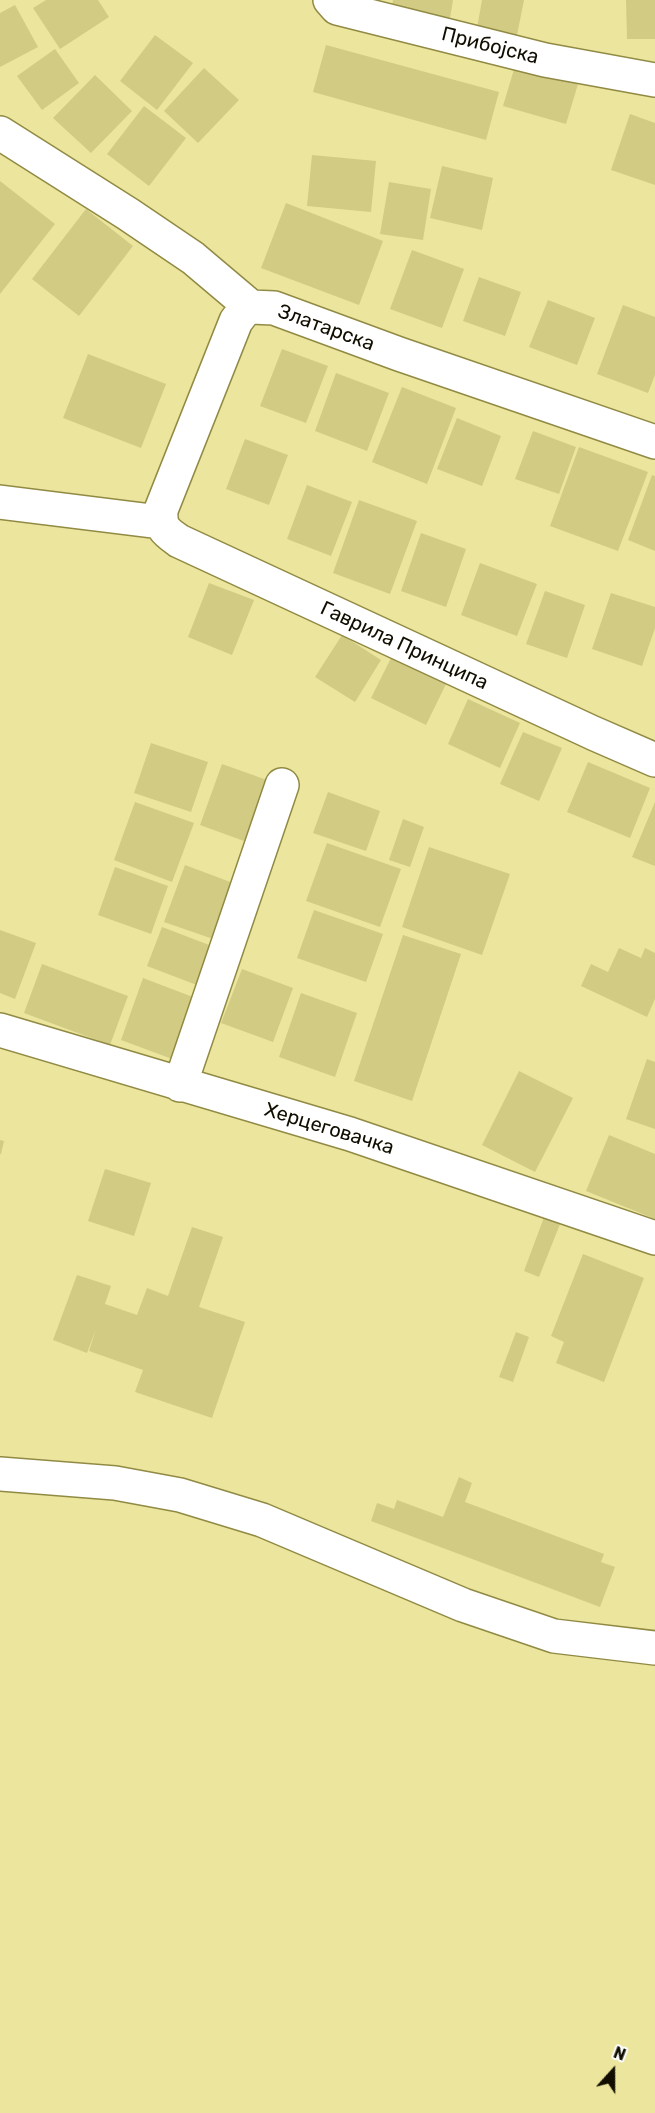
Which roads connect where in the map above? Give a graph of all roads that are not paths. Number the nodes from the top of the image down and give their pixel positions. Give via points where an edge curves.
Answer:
1 (330, 0) edge
2 (655, 80) edge
3 (0, 133) edge
4 (251, 307) junction
5 (655, 442) edge
6 (0, 502) edge
7 (160, 522) junction
8 (655, 760) edge
9 (282, 785) dead end
10 (0, 1030) edge
11 (180, 1084) junction
12 (655, 1238) edge
13 (0, 1474) edge
14 (655, 1647) edge

1 - 2 street, Прибојска via 337,8 533,57
3 - 4 street, Златарска via 193,258
4 - 5 street, Златарска via 274,308
4 - 7 street via 236,321 161,510
6 - 7 street
7 - 8 street, Гаврила Принципа via 179,541
9 - 11 street
10 - 11 street, Херцеговачка
11 - 12 street, Херцеговачка via 350,1134
13 - 14 street via 115,1484 180,1495 262,1520 463,1605 554,1636

